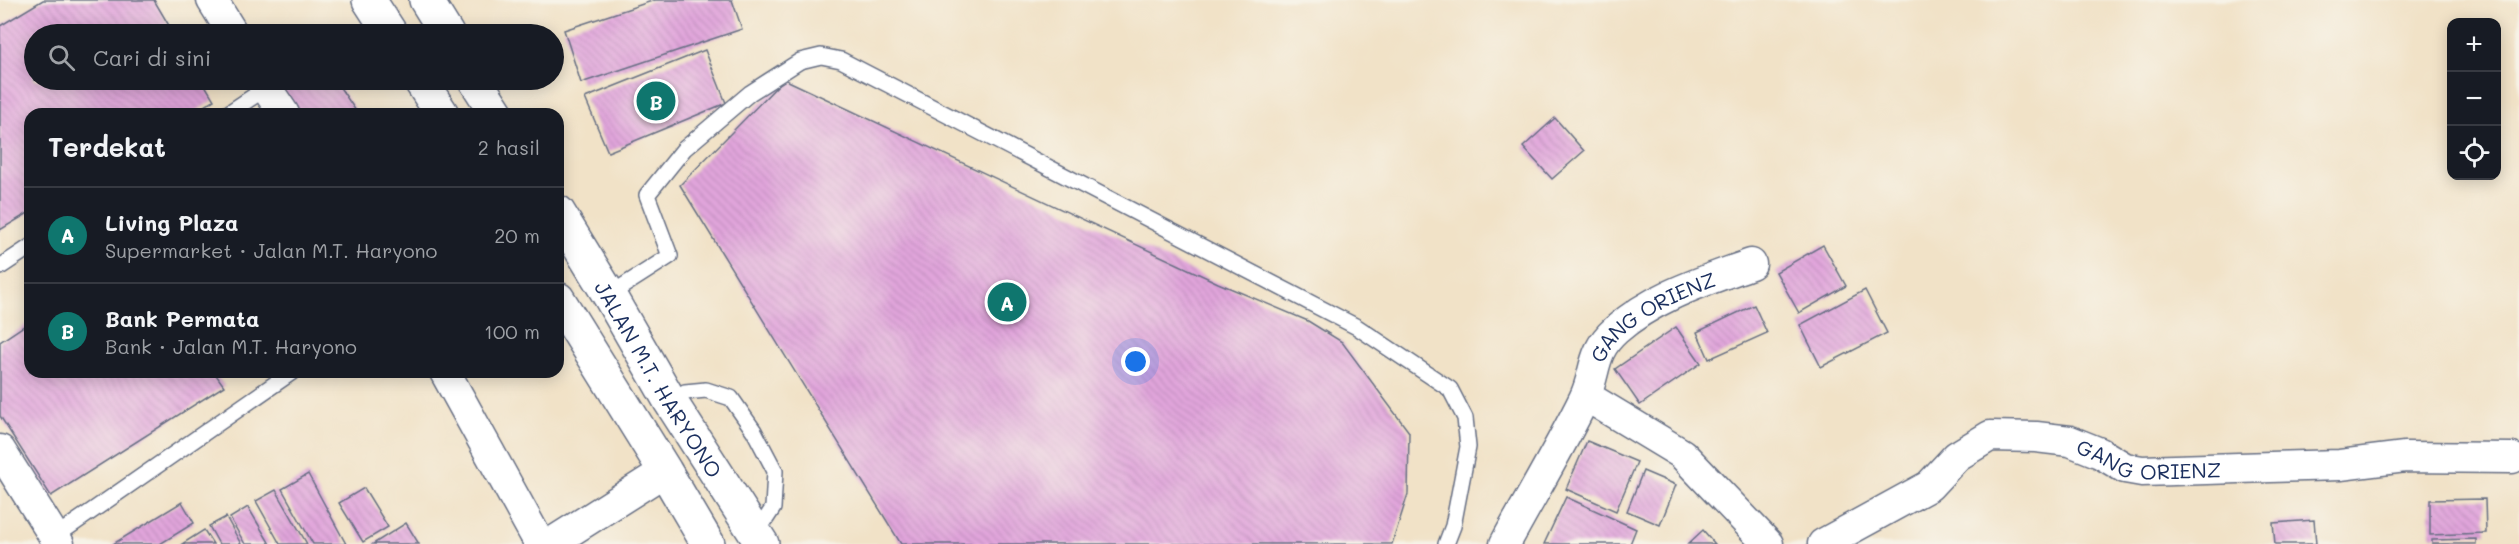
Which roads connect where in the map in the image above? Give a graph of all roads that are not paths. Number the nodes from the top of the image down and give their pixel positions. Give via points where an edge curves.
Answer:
1 (212, 0) edge
2 (369, 0) edge
3 (426, 0) edge
4 (227, 24) edge
5 (385, 24) edge
6 (441, 24) edge
7 (257, 90) edge
8 (268, 90) edge
9 (426, 90) edge
10 (481, 90) edge
11 (234, 108) edge
12 (280, 108) edge
13 (438, 108) edge
14 (493, 108) edge
15 (564, 222) edge
16 (24, 251) edge
17 (1751, 264) dead end
18 (0, 267) edge
19 (609, 295) junction
20 (564, 309) edge
21 (271, 378) edge
22 (448, 378) edge
23 (1586, 396) junction
24 (669, 401) junction
25 (0, 450) edge
26 (2512, 458) dead end
27 (665, 471) junction
28 (759, 539) edge
29 (53, 542) edge
30 (540, 544) edge
31 (550, 544) edge
32 (708, 544) edge
33 (1446, 544) edge
34 (1505, 544) edge
35 (1768, 544) edge
36 (1823, 544) edge

1 - 4 street
2 - 5 main road
3 - 6 main road
7 - 11 lane
8 - 12 street
9 - 13 main road
10 - 14 main road
15 - 19 main road, JALAN M.T. HARYONO
16 - 18 lane
17 - 23 street, GANG ORIENZ via 1681,290 1634,315 1601,348
19 - 24 main road, JALAN M.T. HARYONO
19 - 33 lane via 670,256 647,195 684,149 750,93 800,61 821,56 841,60 1357,327 1450,389 1465,418 1468,447
20 - 27 main road, JALAN M.T. HARYONO
21 - 29 lane
22 - 30 street
23 - 34 street, GANG ORIENZ
23 - 35 street, GANG ORIENZ via 1682,454
24 - 28 main road, JALAN M.T. HARYONO
24 - 28 lane via 686,392 706,390 731,398 754,431 775,471 773,508
25 - 29 street
26 - 36 street, GANG ORIENZ via 2405,457 2340,465 2142,471 2125,468 2070,441 1990,436 1957,456 1929,486
27 - 31 street
27 - 32 main road, JALAN M.T. HARYONO

